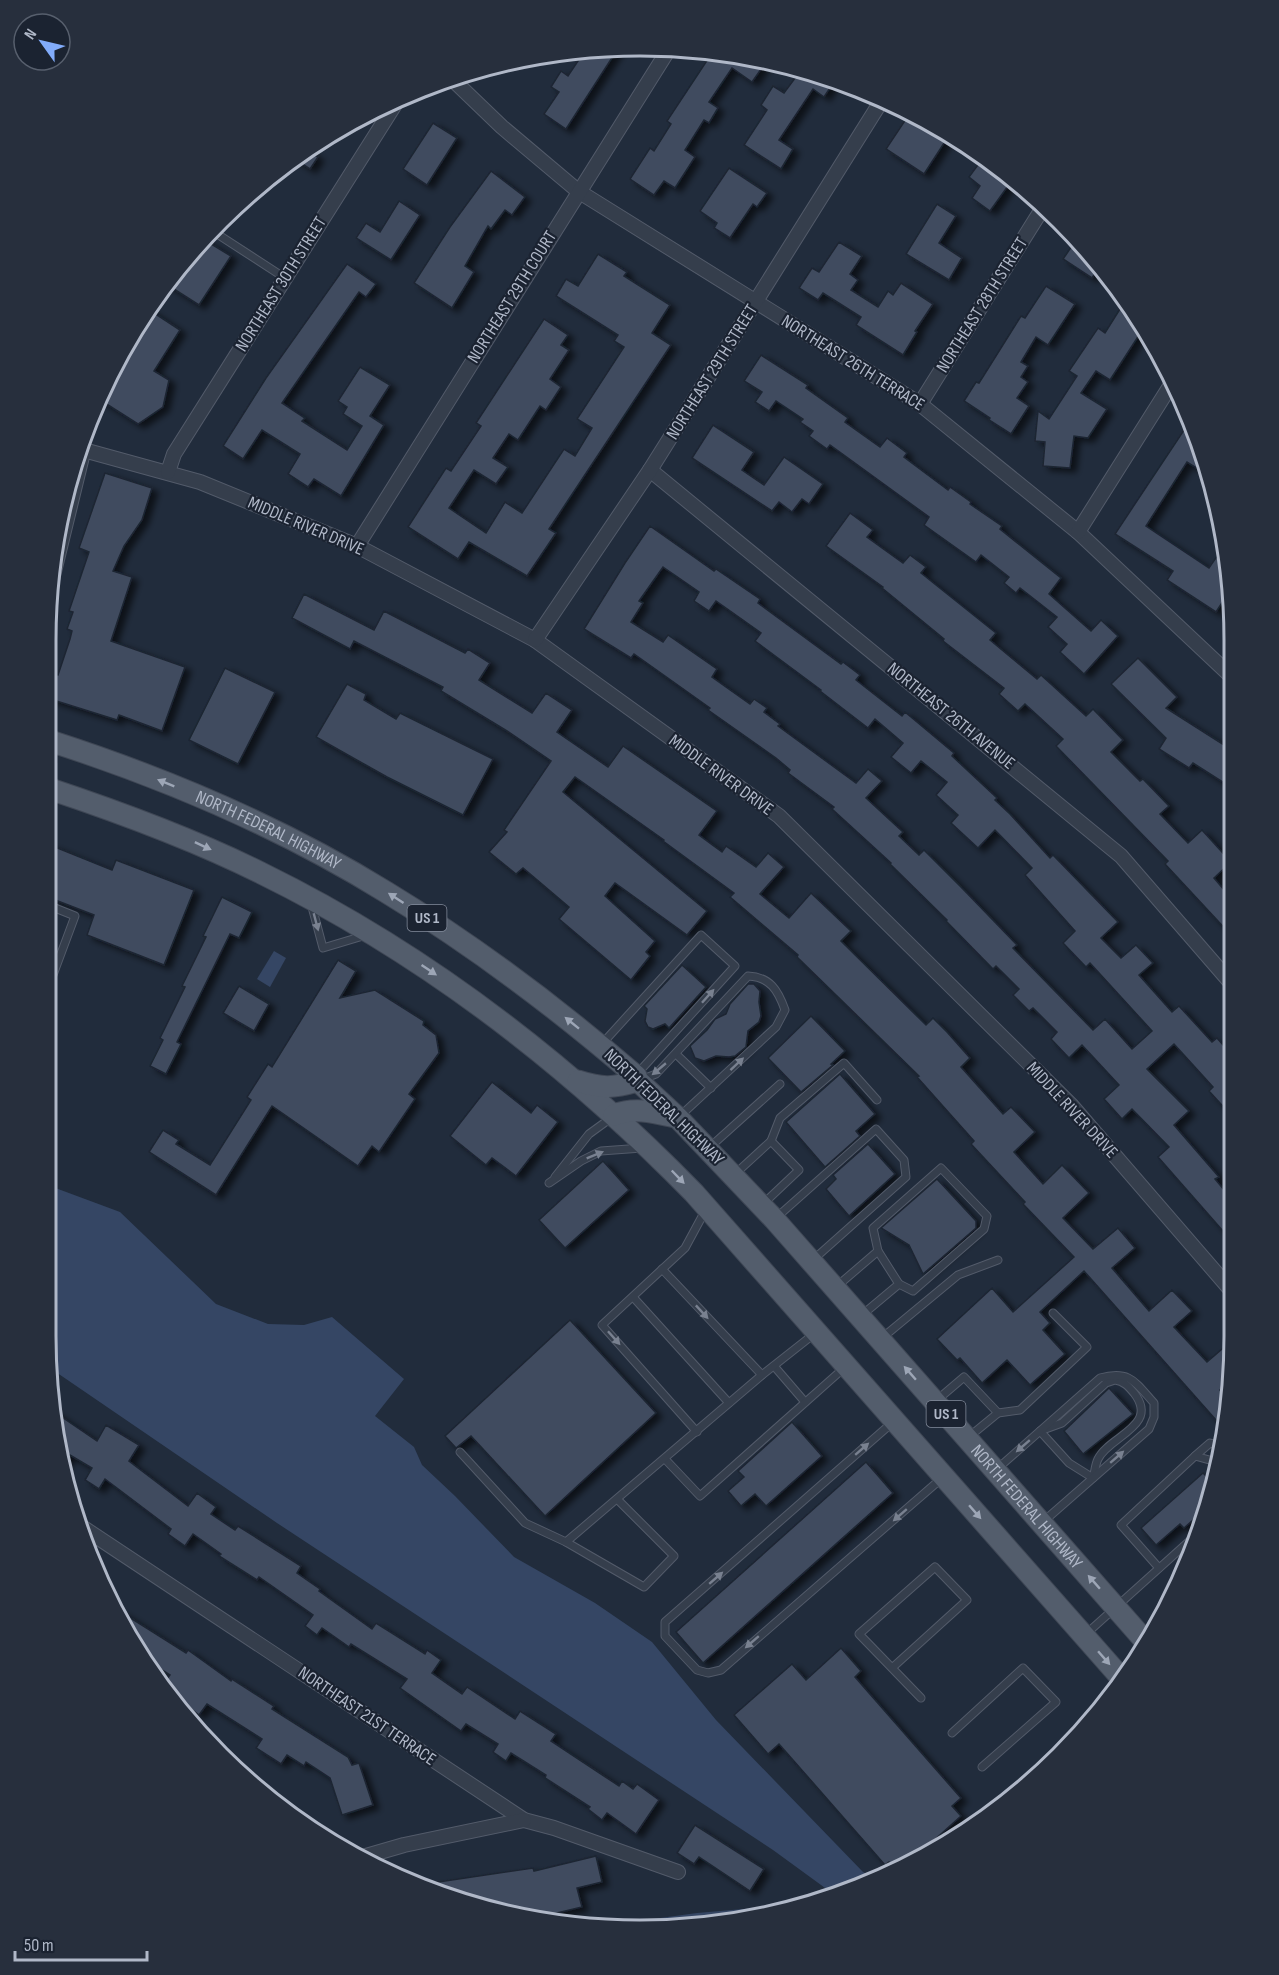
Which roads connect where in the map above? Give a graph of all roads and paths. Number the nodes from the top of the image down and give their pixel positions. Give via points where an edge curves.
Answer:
1 (664, 57) edge
2 (458, 84) edge
3 (878, 107) edge
4 (390, 112) edge
5 (578, 191) junction
6 (1039, 214) edge
7 (219, 235) edge
8 (285, 278) junction
9 (756, 302) junction
10 (1167, 391) edge
11 (920, 404) junction
12 (87, 451) edge
13 (650, 470) junction
14 (168, 472) junction
15 (77, 481) edge
16 (66, 529) edge
17 (1078, 532) junction
18 (357, 546) junction
19 (535, 640) junction
20 (1224, 665) edge
21 (56, 743) edge
22 (72, 748) junction
23 (56, 749) edge
24 (56, 791) edge
25 (310, 897) junction
26 (56, 908) edge
27 (371, 933) junction
28 (56, 967) edge
29 (1224, 975) edge
30 (600, 1045) junction
31 (676, 1054) junction
32 (637, 1078) junction
33 (574, 1079) junction
34 (780, 1084) dead end
35 (711, 1088) junction
36 (877, 1101) dead end
37 (614, 1115) junction
38 (678, 1118) junction
39 (771, 1141) junction
40 (649, 1148) junction
41 (708, 1149) junction
42 (734, 1176) junction
43 (706, 1207) junction
44 (768, 1213) junction
45 (878, 1251) junction
46 (998, 1260) dead end
47 (812, 1261) junction
48 (662, 1269) junction
49 (1224, 1282) edge
50 (899, 1284) junction
51 (835, 1288) junction
52 (633, 1297) junction
53 (1053, 1313) dead end
54 (860, 1317) junction
55 (817, 1332) junction
56 (880, 1340) junction
57 (774, 1366) junction
58 (846, 1366) junction
59 (762, 1375) junction
60 (805, 1402) junction
61 (935, 1402) junction
62 (729, 1403) junction
63 (998, 1413) junction
64 (895, 1421) junction
65 (1040, 1431) junction
66 (697, 1432) junction
67 (967, 1438) junction
68 (1213, 1444) edge
69 (460, 1452) dead end
70 (1195, 1456) junction
71 (665, 1459) junction
72 (1210, 1460) edge
73 (995, 1470) junction
74 (944, 1476) junction
75 (1093, 1478) junction
76 (617, 1499) junction
77 (1042, 1523) junction
78 (89, 1532) edge
79 (566, 1542) junction
80 (1184, 1545) edge
81 (1159, 1568) junction
82 (1115, 1607) junction
83 (1084, 1635) junction
84 (1141, 1635) edge
85 (892, 1668) junction
86 (1116, 1672) edge
87 (921, 1698) dead end
88 (952, 1733) dead end
89 (982, 1767) dead end
90 (524, 1820) junction
91 (372, 1854) edge
92 (678, 1872) dead end

1 - 5 street, NORTHEAST 29TH COURT
2 - 5 street, NORTHEAST 26TH TERRACE
3 - 9 street, NORTHEAST 29TH STREET
4 - 8 street, NORTHEAST 30TH STREET
5 - 9 street, NORTHEAST 26TH TERRACE
5 - 18 street, NORTHEAST 29TH COURT
6 - 11 street, NORTHEAST 28TH STREET
7 - 8 lane
8 - 14 street, NORTHEAST 30TH STREET via 174,454
9 - 11 street, NORTHEAST 26TH TERRACE
9 - 13 street, NORTHEAST 29TH STREET
10 - 17 street
11 - 17 street, NORTHEAST 26TH TERRACE
12 - 14 street, MIDDLE RIVER DRIVE
13 - 19 street, NORTHEAST 29TH STREET
13 - 29 street, NORTHEAST 26TH AVENUE via 1121,856
14 - 18 street, MIDDLE RIVER DRIVE
15 - 16 lane
17 - 20 street, NORTHEAST 26TH TERRACE
18 - 19 street, MIDDLE RIVER DRIVE
19 - 49 street, MIDDLE RIVER DRIVE via 779,816 1072,1106
21 - 22 main road, NORTH FEDERAL HIGHWAY / US 1
22 - 23 main road
30 -> 22 main road, NORTH FEDERAL HIGHWAY / US 1 via 516,979 385,891 232,811
24 -> 25 main road, US 1 via 189,839
25 - 27 main road, US 1
25 -> 27 lane via 323,948
26 - 28 lane via 75,916
27 -> 33 main road, US 1 via 475,1001
30 - 32 main road, NORTH FEDERAL HIGHWAY / US 1
32 -> 30 lane via 735,966 701,934
31 -> 32 lane via 656,1074
31 - 35 lane
35 -> 31 lane via 776,1027 785,1010 779,992 761,977 748,976
32 - 33 main road via 616,1088 599,1088
32 - 38 main road, NORTH FEDERAL HIGHWAY / US 1
33 - 37 main road, US 1
34 - 41 lane
35 - 38 lane
36 - 39 lane via 843,1063 780,1118
37 - 38 main road via 647,1110
37 - 40 main road, US 1
37 -> 40 lane via 590,1134 549,1184 601,1151
38 - 41 main road, NORTH FEDERAL HIGHWAY / US 1
39 - 42 lane
39 - 44 lane via 799,1170
40 -> 43 main road, US 1
41 - 42 main road, NORTH FEDERAL HIGHWAY / US 1
42 - 44 main road, NORTH FEDERAL HIGHWAY / US 1
43 - 48 lane via 685,1248
43 - 55 main road, US 1
44 - 47 main road, NORTH FEDERAL HIGHWAY / US 1
44 - 47 lane via 876,1129 890,1144 904,1160 906,1177
45 - 50 lane
45 - 50 lane via 873,1228 941,1168 987,1216 984,1229 913,1291
45 - 51 lane
46 - 56 lane via 958,1275
47 - 51 main road, NORTH FEDERAL HIGHWAY / US 1
48 - 52 lane
48 -> 59 lane
50 - 54 lane
51 - 54 main road, NORTH FEDERAL HIGHWAY / US 1
52 - 62 lane
52 -> 66 lane via 602,1324
53 - 63 lane via 1087,1347 1020,1410
54 - 56 main road, NORTH FEDERAL HIGHWAY / US 1
55 - 57 lane
55 - 58 main road, US 1
61 -> 56 main road, NORTH FEDERAL HIGHWAY / US 1
57 - 59 lane
57 - 60 lane
58 - 60 lane
58 - 64 main road, US 1
59 - 62 lane
60 - 71 lane via 700,1496
61 - 63 lane via 964,1377
61 - 67 main road, NORTH FEDERAL HIGHWAY / US 1
62 - 66 lane
63 - 67 lane
64 - 74 main road, US 1
74 -> 64 lane via 721,1670 697,1670 665,1636 665,1622
65 -> 73 lane
65 - 75 lane via 1069,1463
65 - 75 lane via 1062,1423 1106,1383 1122,1381 1140,1401 1139,1422 1102,1454
75 -> 65 lane via 1149,1429 1154,1417 1154,1403 1132,1380 1115,1374 1100,1378
66 - 71 lane
67 - 73 main road, NORTH FEDERAL HIGHWAY / US 1
68 - 70 lane
69 - 79 lane via 525,1523
70 - 72 lane
70 - 81 lane via 1120,1525
71 - 76 lane
73 - 77 main road, NORTH FEDERAL HIGHWAY / US 1
74 -> 83 main road, US 1
75 - 77 lane
76 - 79 lane
76 - 79 lane via 674,1556 644,1587
82 -> 77 main road, NORTH FEDERAL HIGHWAY / US 1
78 - 90 street, NORTHEAST 21ST TERRACE
80 - 81 lane
81 - 82 lane
82 - 83 lane
82 - 84 main road, NORTH FEDERAL HIGHWAY / US 1
83 -> 86 main road, US 1
85 - 85 lane via 859,1634 935,1566 967,1600
85 - 87 lane
88 - 89 lane via 1023,1668 1056,1702
90 - 91 street
90 - 92 street, NORTHEAST 21ST TERRACE

